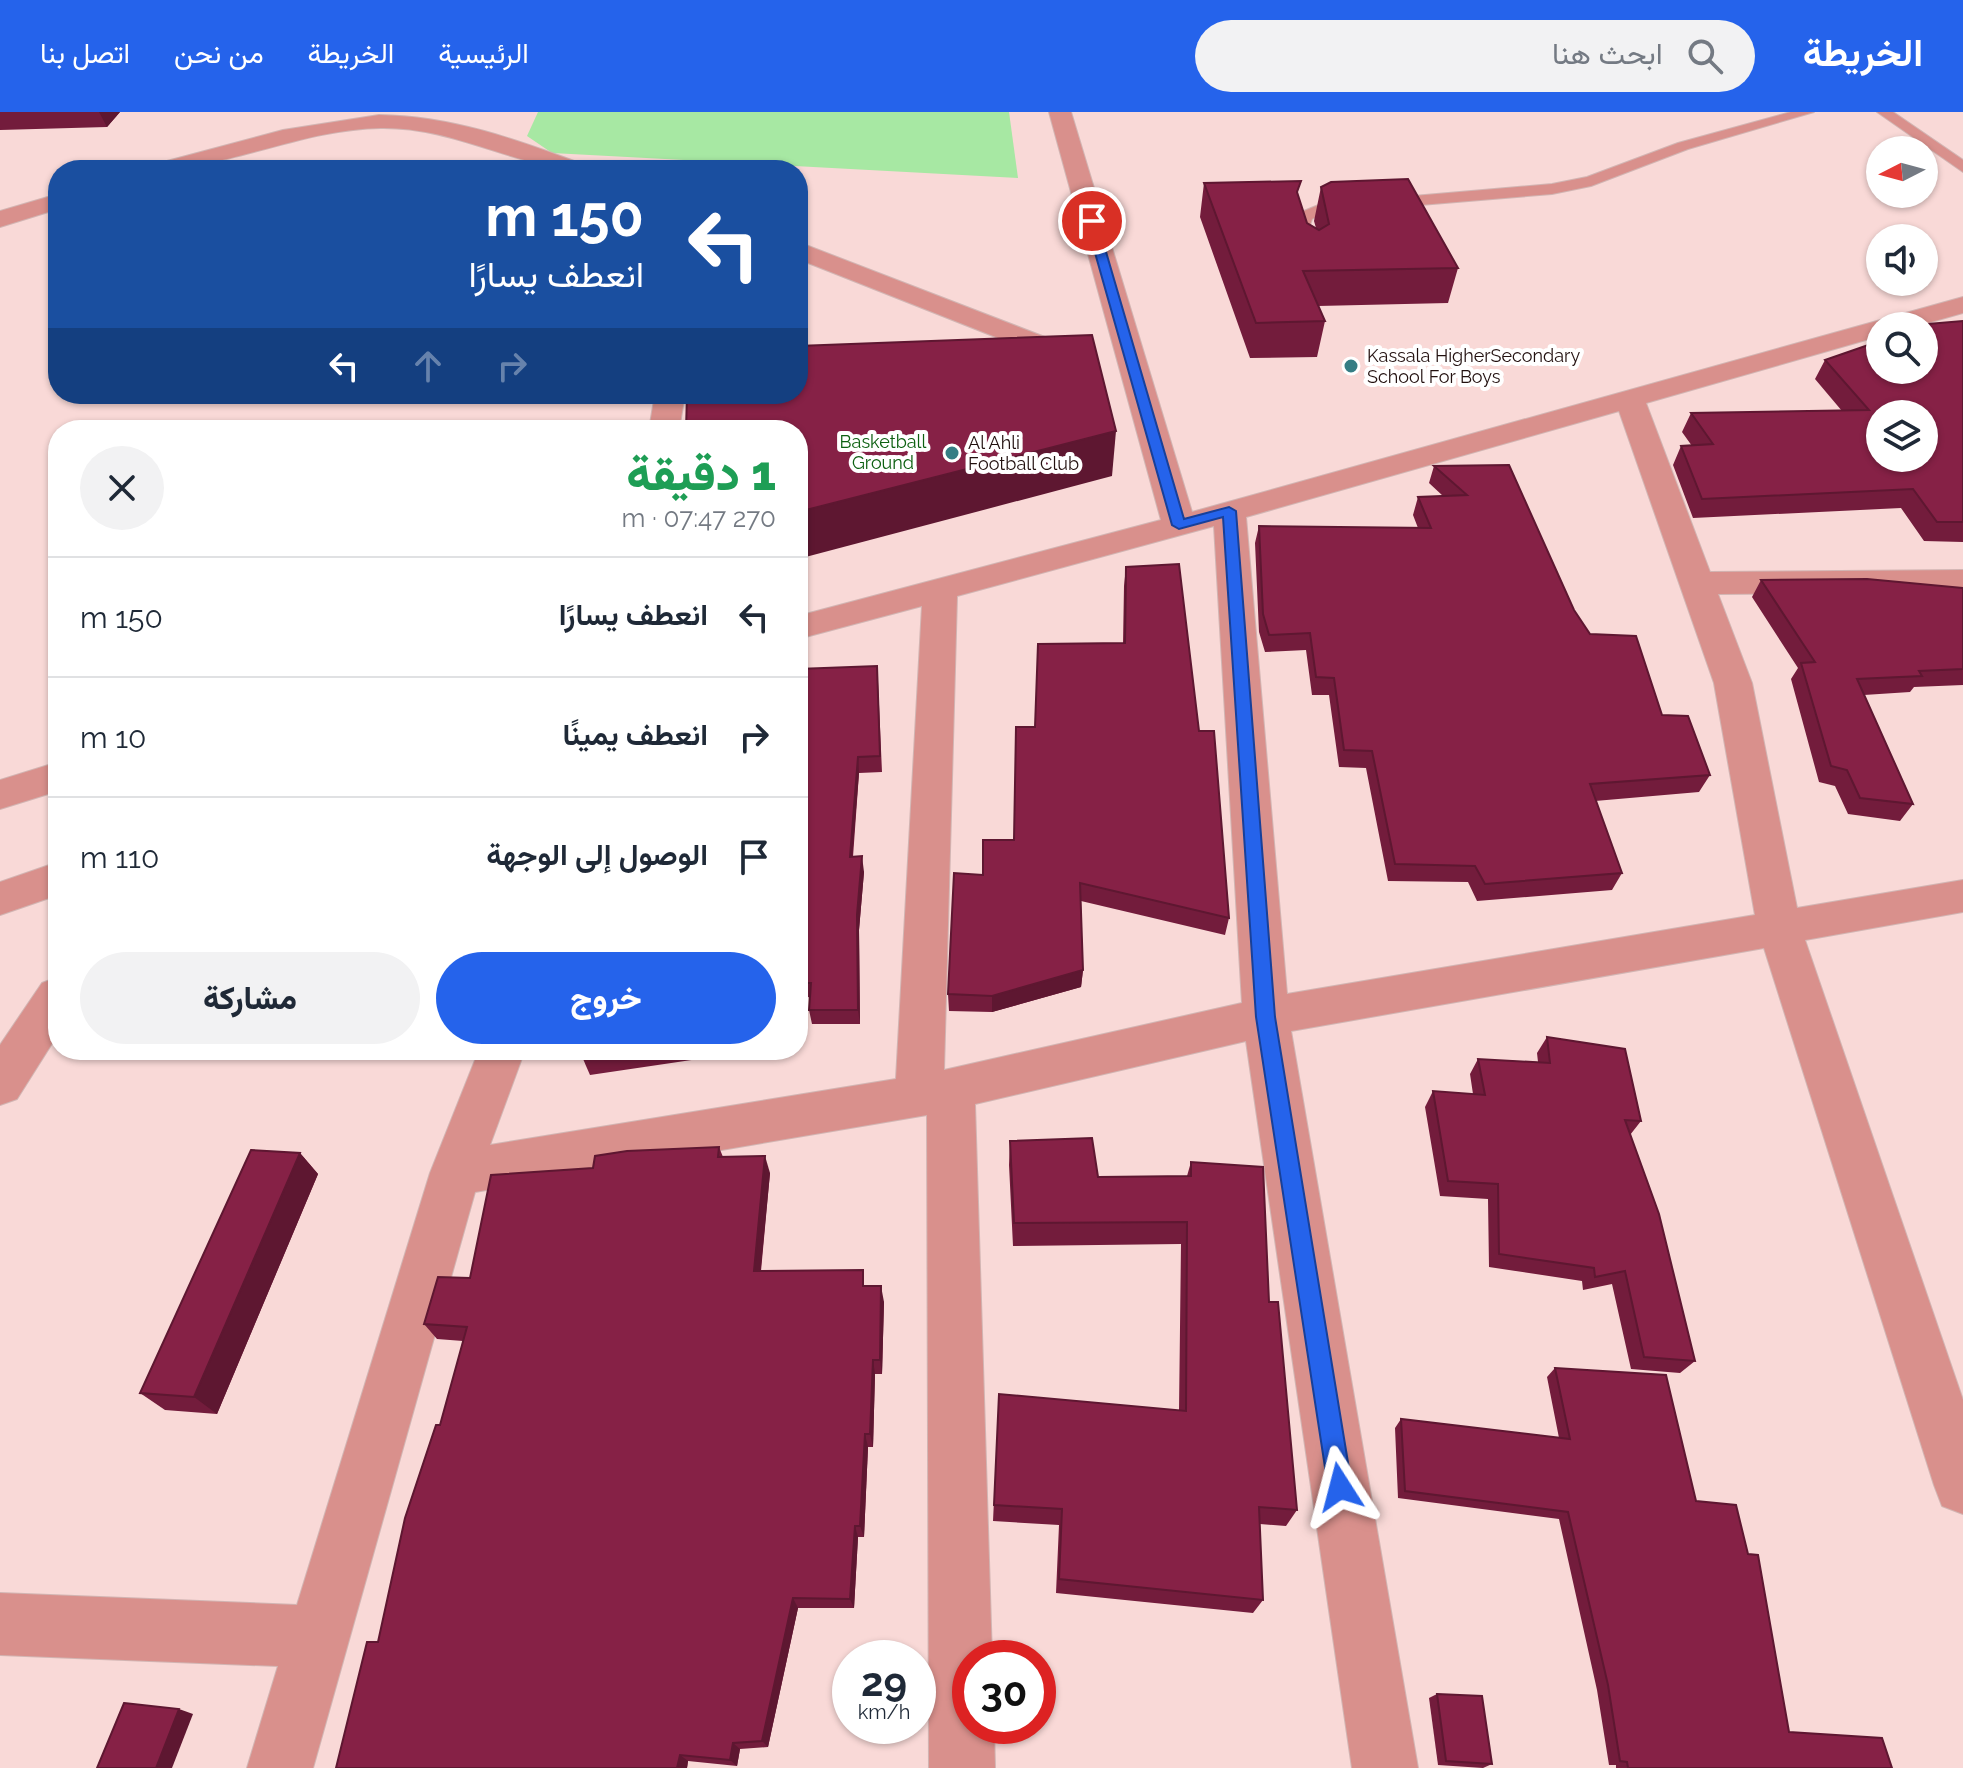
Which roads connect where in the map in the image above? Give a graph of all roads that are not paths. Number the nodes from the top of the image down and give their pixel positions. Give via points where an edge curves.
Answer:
1 (1060, 112) edge
2 (1807, 112) edge
3 (1884, 112) edge
4 (197, 160) edge
5 (547, 160) edge
6 (1963, 167) edge
7 (48, 204) edge
8 (0, 219) edge
9 (808, 254) edge
10 (1311, 257) edge
11 (1963, 305) edge
12 (1937, 312) edge
13 (1866, 331) edge
14 (1138, 384) junction
15 (1629, 397) junction
16 (1229, 511) junction
17 (1179, 525) junction
18 (1963, 581) edge
19 (1696, 583) junction
20 (940, 590) junction
21 (808, 625) edge
22 (48, 779) edge
23 (0, 795) edge
24 (48, 882) edge
25 (1963, 896) edge
26 (0, 899) edge
27 (1780, 930) junction
28 (48, 1011) edge
29 (1266, 1017) junction
30 (498, 1060) edge
31 (0, 1085) edge
32 (935, 1093) junction
33 (455, 1173) junction
34 (1963, 1485) edge
35 (0, 1624) edge
36 (321, 1637) junction
37 (280, 1768) edge
38 (962, 1768) edge
39 (1385, 1768) edge

1 - 14 street
2 - 10 lane via 1552,189 1321,209 1305,216 1302,225
3 - 6 lane via 1943,145
4 - 5 street via 351,124 402,121 448,127
7 - 8 street
9 - 14 street
11 - 12 street
13 - 15 street
14 - 17 street
15 - 16 street
15 - 19 street
16 - 17 street
16 - 29 street
17 - 20 street
18 - 19 street
19 - 27 street via 1733,683
20 - 21 street
20 - 32 street
22 - 23 street
24 - 26 street
25 - 27 street
27 - 29 street
27 - 34 street
28 - 31 street
29 - 32 street
29 - 39 street
30 - 33 street
32 - 33 street
32 - 38 street
33 - 36 street
35 - 36 street
36 - 37 street

